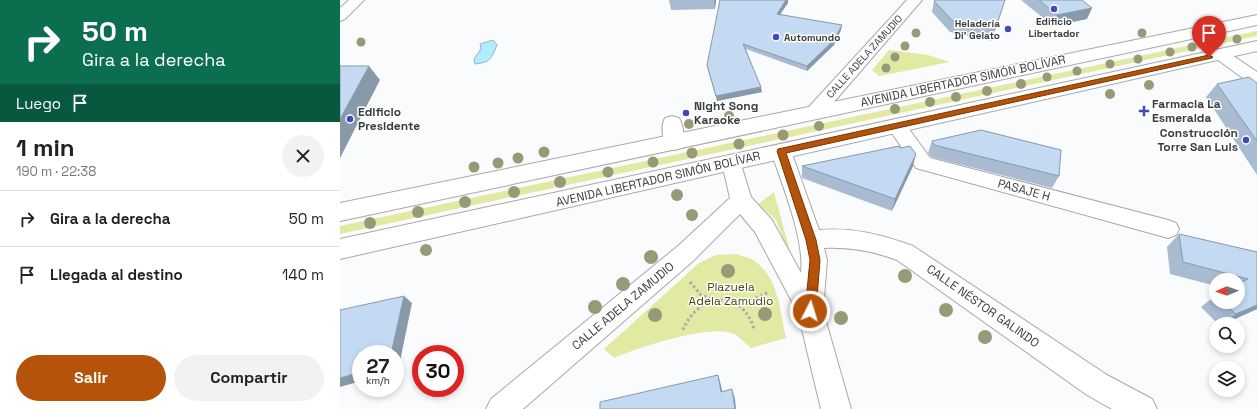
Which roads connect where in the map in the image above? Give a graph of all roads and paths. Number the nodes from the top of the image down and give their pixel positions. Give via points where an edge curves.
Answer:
1 (357, 0) edge
2 (915, 0) edge
3 (340, 16) edge
4 (1257, 20) edge
5 (1257, 46) edge
6 (1220, 54) junction
7 (1257, 80) edge
8 (814, 113) junction
9 (672, 122) dead end
10 (897, 126) junction
11 (674, 142) junction
12 (781, 151) junction
13 (732, 163) junction
14 (741, 200) junction
15 (340, 212) edge
16 (1168, 229) dead end
17 (811, 240) junction
18 (340, 249) edge
19 (689, 280) dead end
20 (775, 287) dead end
21 (715, 300) junction
22 (736, 304) junction
23 (810, 311) junction
24 (682, 330) dead end
25 (754, 330) dead end
26 (501, 409) edge
27 (836, 409) edge
28 (1142, 409) edge

1 - 3 main road
2 - 8 main road, CALLE ADELA ZAMUDIO
4 - 8 main road, AVENIDA LIBERTADOR SIMÓN BOLÍVAR
5 - 6 main road, AVENIDA LIBERTADOR SIMÓN BOLÍVAR
6 - 7 main road
6 - 10 main road, AVENIDA LIBERTADOR SIMÓN BOLÍVAR
8 - 11 main road, AVENIDA LIBERTADOR SIMÓN BOLÍVAR
9 - 11 main road
10 - 12 main road, AVENIDA LIBERTADOR SIMÓN BOLÍVAR
10 - 16 main road, PASAJE H via 924,163
11 - 15 main road, AVENIDA LIBERTADOR SIMÓN BOLÍVAR
12 - 13 main road, AVENIDA LIBERTADOR SIMÓN BOLÍVAR
12 - 17 main road
13 - 14 main road
13 - 18 main road, AVENIDA LIBERTADOR SIMÓN BOLÍVAR
14 - 23 main road via 764,226
14 - 26 main road, CALLE ADELA ZAMUDIO via 686,253
17 - 23 main road via 815,260
17 - 28 main road, CALLE NÉSTOR GALINDO via 851,238 879,243 905,253 1097,385
19 - 21 path via 701,295
20 - 22 path via 759,298
21 - 22 path
21 - 24 path via 705,303 691,313
22 - 25 path via 750,318
23 - 27 main road

